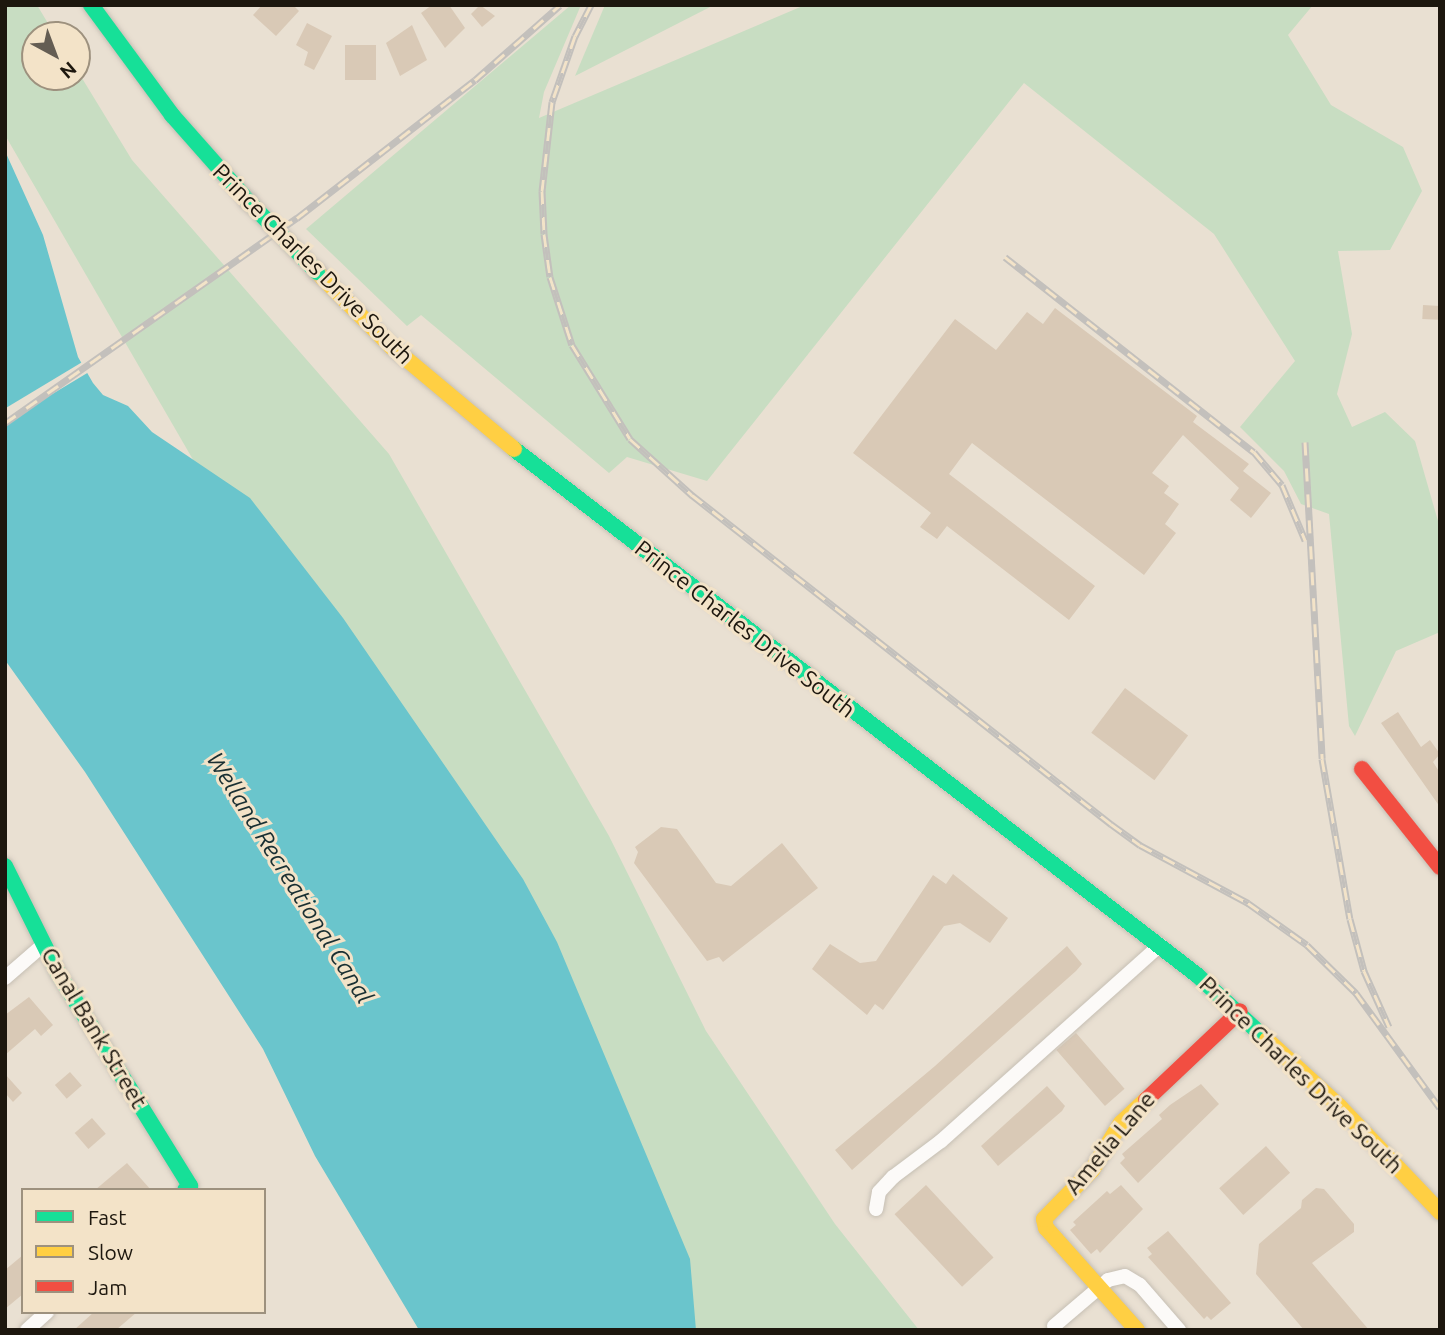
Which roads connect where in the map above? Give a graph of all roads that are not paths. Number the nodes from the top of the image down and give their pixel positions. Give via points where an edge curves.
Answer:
1 (91, 5) edge
2 (1362, 769) dead end
3 (5, 866) edge
4 (1440, 867) edge
5 (43, 945) junction
6 (1160, 945) junction
7 (5, 978) edge
8 (1240, 1011) junction
9 (188, 1188) edge
10 (876, 1209) dead end
11 (1440, 1212) edge
12 (1099, 1287) junction
13 (45, 1314) edge
14 (1054, 1326) dead end
15 (27, 1330) edge
16 (1137, 1330) edge
17 (1179, 1330) edge

1 - 6 main road, Prince Charles Drive South, bridge via 172,115 247,201 391,346 473,418
2 - 4 main road
3 - 5 main road, Canal Bank Street
5 - 7 street
5 - 9 main road, Canal Bank Street
6 - 8 main road, Prince Charles Drive South
6 - 10 street via 951,1132 892,1177 879,1192
8 - 11 main road, Prince Charles Drive South
8 - 12 main road, Amelia Lane via 1121,1123 1092,1170 1044,1219 1046,1228
12 - 14 street
12 - 16 main road
12 - 17 street via 1116,1277 1132,1278
13 - 15 street

